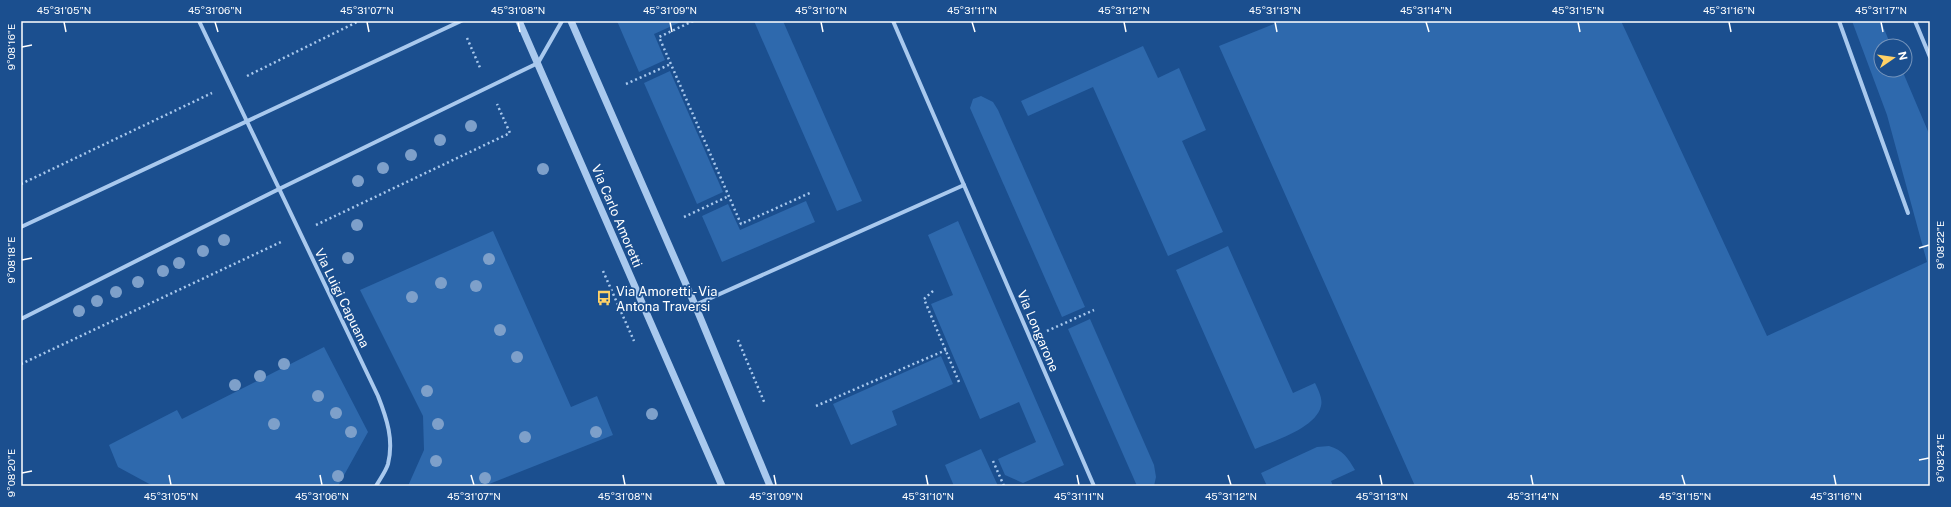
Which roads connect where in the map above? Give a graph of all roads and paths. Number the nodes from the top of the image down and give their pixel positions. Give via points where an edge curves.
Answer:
1 (199, 21) edge
2 (359, 21) edge
3 (460, 21) edge
4 (519, 21) edge
5 (562, 21) edge
6 (571, 21) edge
7 (693, 21) edge
8 (893, 21) edge
9 (1839, 21) edge
10 (1915, 21) edge
11 (1930, 56) edge
12 (538, 63) junction
13 (671, 64) junction
14 (247, 76) dead end
15 (626, 84) dead end
16 (489, 86) junction
17 (212, 92) dead end
18 (247, 122) junction
19 (21, 184) edge
20 (964, 185) junction
21 (279, 189) junction
22 (812, 192) dead end
23 (729, 196) junction
24 (1908, 213) dead end
25 (684, 217) dead end
26 (21, 227) edge
27 (300, 233) junction
28 (283, 241) dead end
29 (601, 264) dead end
30 (934, 291) dead end
31 (695, 305) junction
32 (1094, 310) dead end
33 (21, 319) edge
34 (1030, 338) junction
35 (738, 340) dead end
36 (634, 341) dead end
37 (946, 350) junction
38 (21, 364) edge
39 (959, 382) dead end
40 (765, 404) dead end
41 (816, 406) dead end
42 (993, 461) dead end
43 (376, 486) edge
44 (722, 486) edge
45 (770, 486) edge
46 (1004, 486) edge
47 (1094, 486) edge

1 - 18 street, Via Luigi Capuana
2 - 14 path
3 - 16 path
3 - 18 street
4 - 12 street, Via Carlo Amoretti
5 - 12 street
6 - 31 street
7 - 13 path via 659,36
8 - 20 street, Via Longarone
9 - 24 street
10 - 11 street
12 - 16 street
12 - 44 street, Via Carlo Amoretti
13 - 15 path
13 - 23 path
16 - 21 street
16 - 27 path via 510,133
17 - 19 path
18 - 21 street, Via Luigi Capuana
18 - 26 street
20 - 31 street
20 - 34 street, Via Longarone
21 - 27 street, Via Luigi Capuana
21 - 33 street
22 - 23 path via 741,224
23 - 25 path
27 - 43 street, Via Luigi Capuana via 389,424 388,465
28 - 38 path
29 - 36 path
30 - 37 path via 924,299
31 - 45 street
32 - 34 path
34 - 47 street, Via Longarone
35 - 40 path
37 - 39 path
37 - 41 path
42 - 46 path

